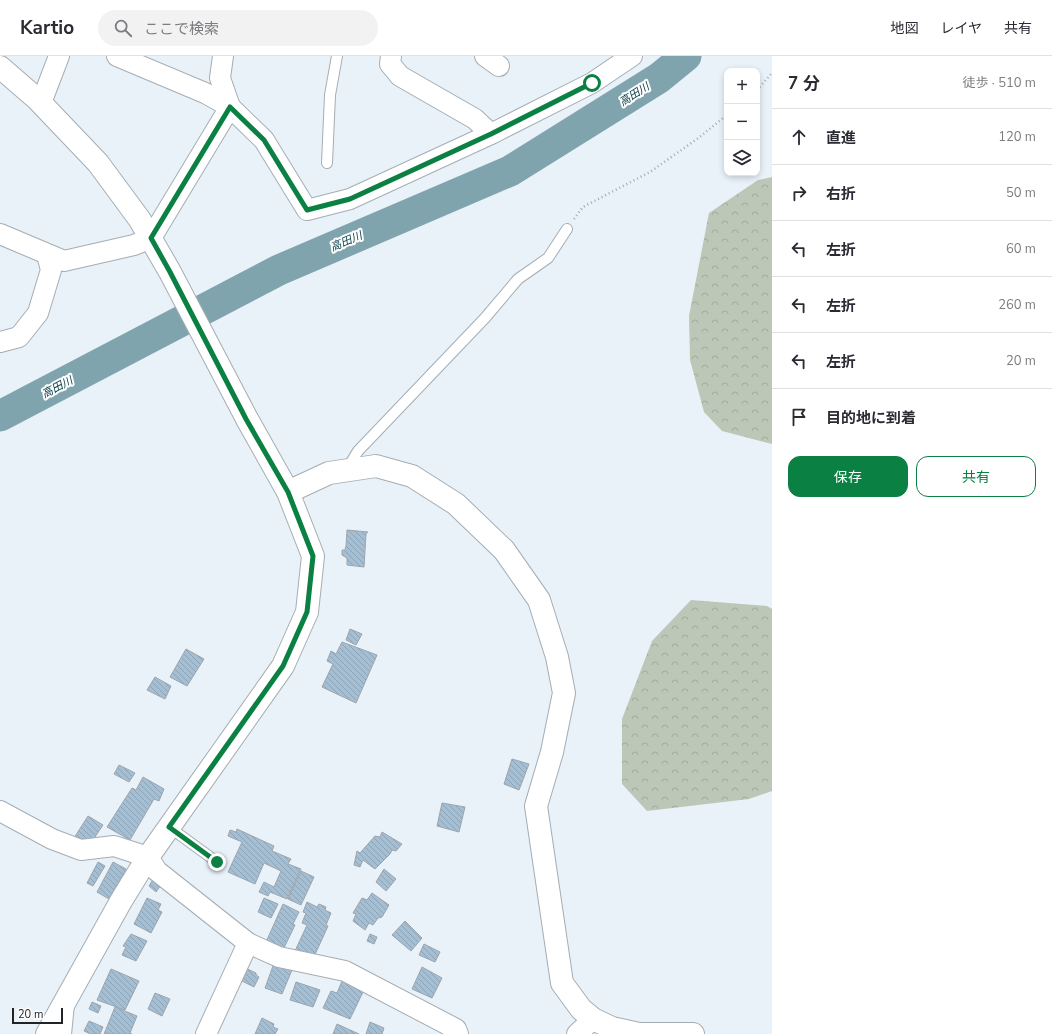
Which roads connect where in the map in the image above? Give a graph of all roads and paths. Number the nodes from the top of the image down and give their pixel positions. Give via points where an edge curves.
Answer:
1 (59, 56) edge
2 (117, 56) edge
3 (223, 56) edge
4 (337, 56) edge
5 (391, 56) edge
6 (632, 56) edge
7 (0, 67) edge
8 (772, 73) edge
9 (760, 87) edge
10 (40, 103) junction
11 (230, 107) junction
12 (724, 117) edge
13 (491, 134) junction
14 (327, 163) dead end
15 (567, 229) joint
16 (0, 234) edge
17 (151, 238) junction
18 (47, 255) junction
19 (0, 342) edge
20 (346, 470) junction
21 (288, 492) junction
22 (0, 811) edge
23 (169, 827) junction
24 (148, 857) junction
25 (217, 862) dead end
26 (248, 943) junction
27 (65, 1000) junction
28 (593, 1019) junction
29 (210, 1033) edge
30 (47, 1034) edge
31 (61, 1034) edge
32 (458, 1034) edge
33 (576, 1034) edge
34 (693, 1034) edge

1 - 10 street
2 - 11 street via 205,93
3 - 11 street via 220,78
4 - 14 lane via 330,95
5 - 13 street via 390,64 400,76 475,119
6 - 13 street via 592,83
7 - 10 street
8 - 9 path
10 - 17 street via 98,164
11 - 13 street via 264,140 307,210 350,199
11 - 17 street
12 - 15 path via 650,172 583,207
15 - 20 lane via 548,258 518,279 485,318 358,451
16 - 18 street
17 - 18 street via 134,245 64,262
17 - 21 street via 246,419
18 - 19 street via 50,270 38,313 19,337
20 - 21 street via 329,473
20 - 28 street via 376,466 412,476 456,504 504,550 539,600 557,657 564,693 552,752 536,806 562,983 581,1009
21 - 23 street via 313,556 307,612 283,666
22 - 24 street via 52,839 81,850 114,846
23 - 24 street
23 - 25 lane
24 - 26 street via 157,871
24 - 27 street
26 - 29 street
26 - 32 street via 279,957 345,971 456,1028
27 - 30 street
27 - 31 street
28 - 33 street
28 - 34 street via 612,1028 639,1034

